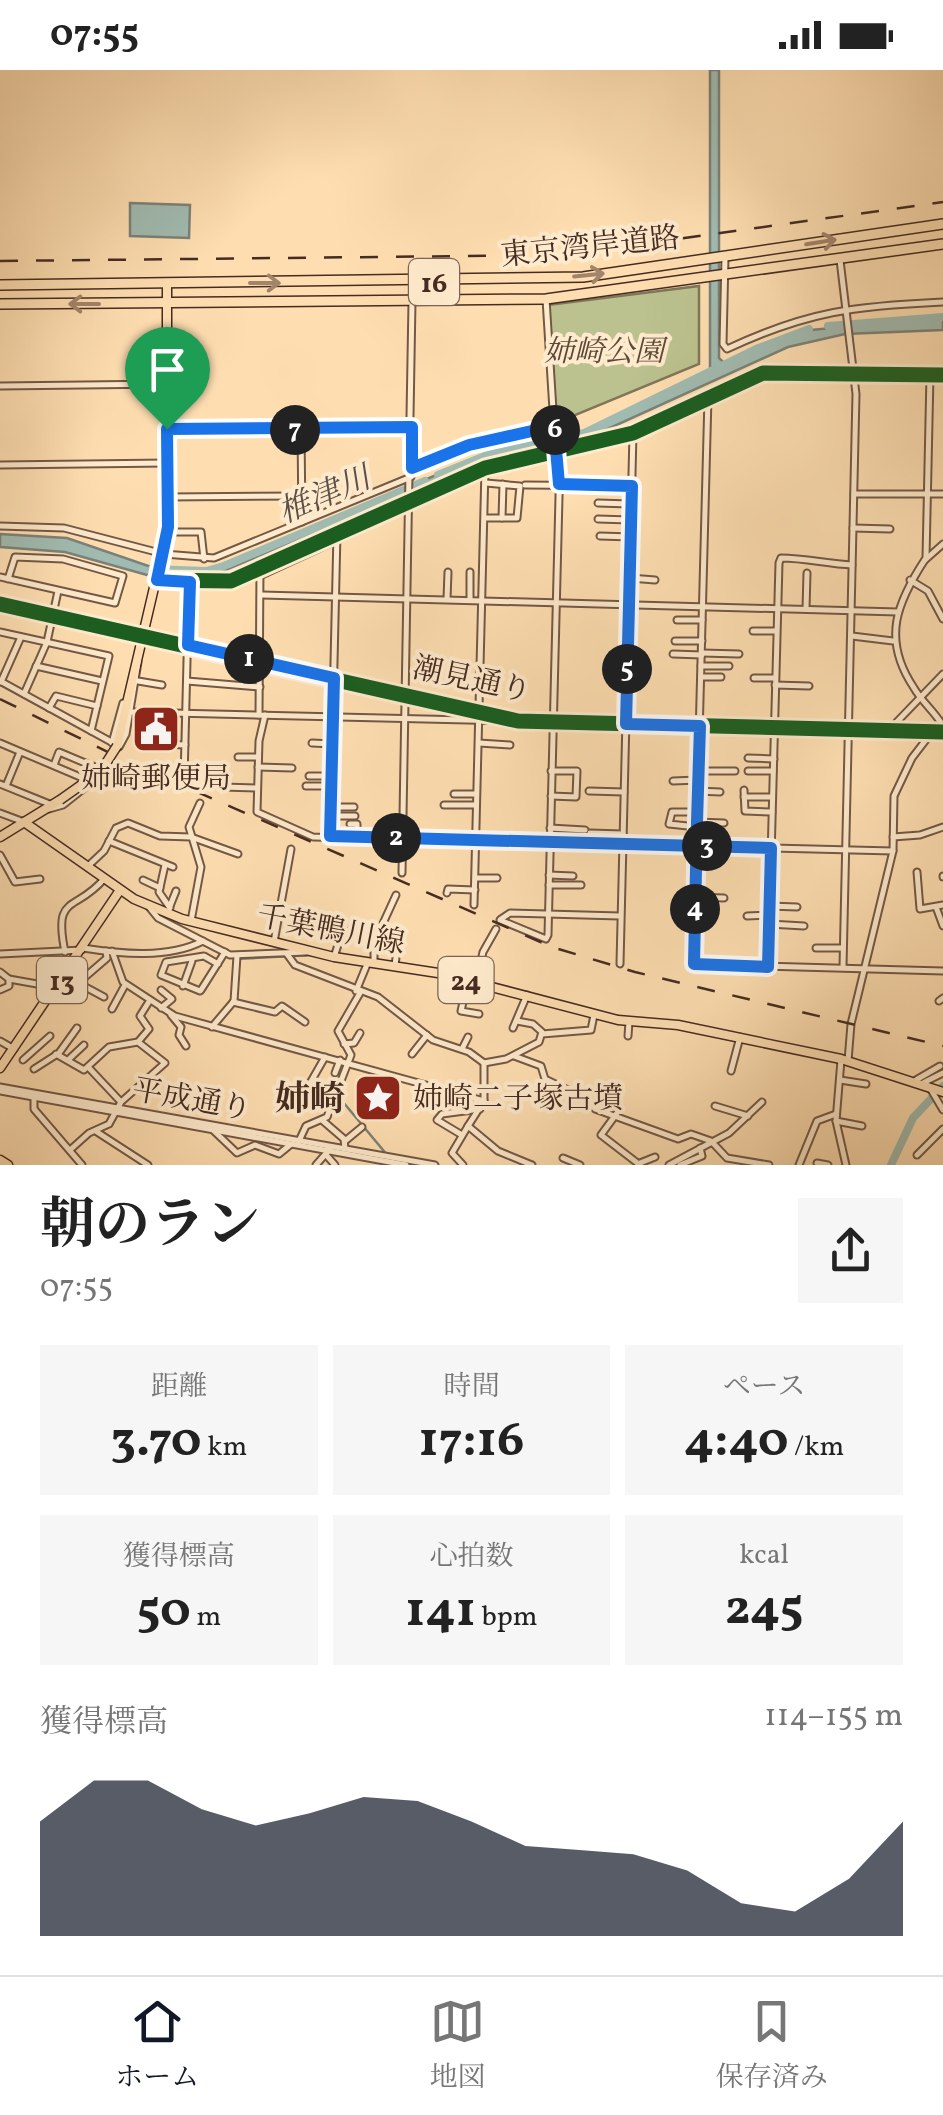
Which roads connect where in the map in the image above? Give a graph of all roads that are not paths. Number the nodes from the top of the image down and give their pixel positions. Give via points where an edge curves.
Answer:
1 (943, 224) edge
2 (943, 244) edge
3 (725, 257) junction
4 (840, 260) junction
5 (725, 276) junction
6 (167, 284) junction
7 (0, 285) edge
8 (546, 298) junction
9 (412, 302) junction
10 (943, 302) edge
11 (0, 304) edge
12 (167, 304) junction
13 (848, 311) junction
14 (856, 373) junction
15 (930, 374) junction
16 (943, 375) edge
17 (167, 384) junction
18 (0, 386) edge
19 (708, 396) junction
20 (412, 427) junction
21 (554, 428) junction
22 (167, 429) junction
23 (301, 430) junction
24 (633, 433) junction
25 (559, 449) junction
26 (168, 463) junction
27 (0, 465) edge
28 (412, 468) junction
29 (485, 468) junction
30 (411, 480) junction
31 (486, 484) junction
32 (503, 484) junction
33 (525, 484) dead end
34 (559, 484) junction
35 (632, 486) junction
36 (854, 494) junction
37 (928, 494) junction
38 (943, 494) edge
39 (302, 496) junction
40 (168, 497) junction
41 (411, 499) junction
42 (598, 504) dead end
43 (632, 504) junction
44 (485, 518) junction
45 (502, 518) junction
46 (598, 519) dead end
47 (631, 520) junction
48 (302, 523) junction
49 (0, 526) edge
50 (853, 528) junction
51 (890, 529) dead end
52 (167, 532) junction
53 (600, 536) dead end
54 (631, 536) junction
55 (337, 537) junction
56 (943, 544) edge
57 (163, 557) junction
58 (204, 559) junction
59 (925, 560) junction
60 (852, 566) junction
61 (261, 571) junction
62 (448, 572) dead end
63 (470, 572) dead end
64 (807, 573) dead end
65 (4, 578) edge
66 (158, 578) junction
67 (630, 578) junction
68 (655, 580) dead end
69 (910, 580) junction
70 (190, 582) junction
71 (58, 590) junction
72 (262, 595) junction
73 (336, 597) junction
74 (407, 598) junction
75 (447, 599) junction
76 (470, 600) junction
77 (482, 600) junction
78 (556, 603) junction
79 (0, 604) edge
80 (629, 605) junction
81 (702, 607) junction
82 (777, 608) junction
83 (806, 609) junction
84 (851, 611) junction
85 (898, 612) junction
86 (52, 615) junction
87 (943, 619) edge
88 (678, 620) dead end
89 (702, 620) junction
90 (0, 632) edge
91 (753, 632) dead end
92 (776, 632) junction
93 (144, 636) junction
94 (850, 636) junction
95 (21, 637) junction
96 (675, 640) dead end
97 (702, 641) junction
98 (893, 641) junction
99 (46, 642) junction
100 (188, 645) junction
101 (673, 654) dead end
102 (702, 654) junction
103 (739, 654) dead end
104 (138, 662) junction
105 (260, 662) junction
106 (36, 666) junction
107 (701, 666) junction
108 (729, 666) dead end
109 (943, 674) edge
110 (137, 676) junction
111 (701, 677) junction
112 (334, 678) junction
113 (721, 678) dead end
114 (754, 678) dead end
115 (102, 681) junction
116 (187, 681) junction
117 (0, 682) edge
118 (775, 682) junction
119 (162, 685) dead end
120 (809, 686) dead end
121 (260, 687) junction
122 (24, 694) junction
123 (406, 694) junction
124 (922, 699) junction
125 (97, 706) junction
126 (48, 708) junction
127 (132, 709) junction
128 (480, 710) junction
129 (186, 713) junction
130 (262, 715) junction
131 (333, 717) junction
132 (406, 719) junction
133 (480, 721) junction
134 (518, 721) junction
135 (552, 722) junction
136 (626, 724) junction
137 (700, 726) junction
138 (774, 728) junction
139 (943, 729) edge
140 (848, 730) junction
141 (91, 731) junction
142 (888, 731) junction
143 (932, 732) junction
144 (0, 742) edge
145 (312, 743) dead end
146 (479, 743) junction
147 (164, 744) dead end
148 (332, 744) junction
149 (510, 744) dead end
150 (115, 745) junction
151 (185, 745) junction
152 (20, 751) junction
153 (238, 757) dead end
154 (258, 757) junction
155 (748, 758) dead end
156 (774, 759) junction
157 (54, 765) junction
158 (258, 767) junction
159 (97, 768) junction
160 (292, 768) dead end
161 (698, 770) junction
162 (551, 771) junction
163 (748, 771) dead end
164 (735, 772) dead end
165 (773, 772) junction
166 (309, 776) dead end
167 (331, 776) junction
168 (85, 779) junction
169 (184, 780) dead end
170 (698, 780) junction
171 (673, 781) dead end
172 (3, 785) edge
173 (306, 786) dead end
174 (331, 786) junction
175 (224, 787) dead end
176 (258, 788) junction
177 (589, 791) dead end
178 (698, 791) junction
179 (624, 792) junction
180 (720, 792) dead end
181 (454, 794) dead end
182 (478, 794) junction
183 (551, 796) junction
184 (772, 797) junction
185 (200, 803) dead end
186 (52, 804) junction
187 (444, 804) dead end
188 (477, 805) junction
189 (330, 807) junction
190 (354, 807) dead end
191 (697, 812) junction
192 (772, 812) junction
193 (0, 813) edge
194 (330, 816) junction
195 (355, 816) dead end
196 (24, 822) junction
197 (350, 824) dead end
198 (697, 824) junction
199 (724, 824) dead end
200 (943, 827) edge
201 (550, 828) junction
202 (623, 834) junction
203 (330, 836) junction
204 (191, 837) junction
205 (356, 837) junction
206 (0, 838) edge
207 (403, 838) junction
208 (892, 838) junction
209 (476, 840) junction
210 (109, 841) junction
211 (550, 843) junction
212 (623, 844) junction
213 (696, 846) junction
214 (771, 848) junction
215 (291, 849) dead end
216 (845, 850) junction
217 (893, 851) junction
218 (0, 854) edge
219 (238, 854) dead end
220 (164, 865) junction
221 (87, 866) junction
222 (173, 867) dead end
223 (292, 869) dead end
224 (917, 872) dead end
225 (402, 873) dead end
226 (549, 875) junction
227 (573, 876) dead end
228 (40, 878) dead end
229 (476, 878) junction
230 (497, 878) dead end
231 (104, 879) junction
232 (142, 880) dead end
233 (548, 885) junction
234 (580, 885) dead end
235 (160, 888) junction
236 (120, 890) junction
237 (283, 890) junction
238 (475, 890) junction
239 (176, 891) dead end
240 (447, 893) dead end
241 (396, 895) dead end
242 (695, 897) junction
243 (724, 898) dead end
244 (474, 904) dead end
245 (149, 906) junction
246 (769, 906) junction
247 (940, 906) edge
248 (797, 907) dead end
249 (168, 911) junction
250 (548, 914) junction
251 (769, 915) junction
252 (620, 916) junction
253 (747, 916) dead end
254 (191, 921) junction
255 (768, 924) junction
256 (804, 926) dead end
257 (943, 926) edge
258 (353, 928) dead end
259 (496, 929) dead end
260 (204, 940) junction
261 (274, 942) junction
262 (398, 943) dead end
263 (816, 948) dead end
264 (842, 948) junction
265 (82, 949) junction
266 (109, 951) junction
267 (65, 952) junction
268 (225, 952) junction
269 (313, 952) junction
270 (0, 954) edge
271 (287, 954) junction
272 (237, 956) junction
273 (334, 956) junction
274 (192, 961) junction
275 (371, 962) junction
276 (218, 964) junction
277 (620, 964) dead end
278 (395, 965) junction
279 (768, 967) junction
280 (843, 968) junction
281 (864, 970) junction
282 (0, 972) edge
283 (943, 972) edge
284 (10, 979) junction
285 (472, 982) junction
286 (78, 984) junction
287 (126, 984) junction
288 (59, 985) junction
289 (183, 986) junction
290 (0, 990) edge
291 (161, 990) dead end
292 (358, 992) junction
293 (526, 995) junction
294 (104, 996) dead end
295 (150, 1000) junction
296 (233, 1002) junction
297 (161, 1008) junction
298 (112, 1009) dead end
299 (171, 1014) junction
300 (479, 1014) dead end
301 (594, 1014) junction
302 (305, 1022) dead end
303 (629, 1022) junction
304 (212, 1026) junction
305 (77, 1028) dead end
306 (360, 1034) dead end
307 (542, 1034) junction
308 (427, 1035) junction
309 (50, 1036) dead end
310 (628, 1036) dead end
311 (468, 1037) dead end
312 (740, 1037) junction
313 (0, 1041) edge
314 (138, 1042) junction
315 (344, 1044) junction
316 (84, 1045) dead end
317 (186, 1046) dead end
318 (462, 1049) junction
319 (13, 1051) junction
320 (56, 1054) junction
321 (412, 1054) dead end
322 (326, 1056) junction
323 (514, 1056) junction
324 (23, 1060) junction
325 (68, 1060) junction
326 (340, 1060) junction
327 (844, 1060) junction
328 (349, 1063) junction
329 (484, 1063) junction
330 (0, 1068) edge
331 (89, 1068) junction
332 (941, 1069) edge
333 (731, 1071) dead end
334 (335, 1073) dead end
335 (840, 1080) junction
336 (866, 1084) dead end
337 (310, 1085) dead end
338 (924, 1085) junction
339 (0, 1089) edge
340 (943, 1092) edge
341 (34, 1099) junction
342 (484, 1101) junction
343 (762, 1102) dead end
344 (715, 1106) dead end
345 (118, 1108) junction
346 (480, 1109) junction
347 (943, 1110) edge
348 (617, 1113) junction
349 (748, 1116) junction
350 (151, 1117) junction
351 (836, 1117) junction
352 (322, 1120) junction
353 (468, 1126) junction
354 (862, 1126) dead end
355 (362, 1127) dead end
356 (943, 1129) edge
357 (214, 1131) junction
358 (97, 1132) junction
359 (462, 1135) junction
360 (711, 1141) junction
361 (295, 1144) junction
362 (345, 1145) junction
363 (70, 1150) junction
364 (329, 1151) junction
365 (917, 1155) dead end
366 (353, 1156) junction
367 (656, 1157) dead end
368 (518, 1158) junction
369 (563, 1158) dead end
370 (0, 1160) edge
371 (817, 1163) edge
372 (318, 1164) edge
373 (419, 1164) edge
374 (640, 1164) edge
375 (678, 1164) edge
376 (8, 1165) edge
377 (82, 1165) edge
378 (148, 1165) edge
379 (335, 1165) edge
380 (359, 1165) edge
381 (406, 1165) edge
382 (435, 1165) edge
383 (463, 1165) edge
384 (514, 1165) edge
385 (532, 1165) edge
386 (580, 1165) edge
387 (669, 1165) edge
388 (769, 1165) edge
389 (800, 1165) edge
390 (828, 1165) edge
391 (846, 1165) edge

3 -> 1 highway, 東京湾岸道路 / 16
2 - 4 highway, 東京湾岸道路 / 16
3 - 5 street
6 -> 3 highway, 東京湾岸道路 / 16 via 527,280
4 - 5 highway, 東京湾岸道路 / 16
4 - 13 street
5 - 8 highway, 東京湾岸道路 / 16
5 - 13 street via 727,349 780,323
6 - 7 highway, 東京湾岸道路 / 16
6 - 12 main road
8 - 9 highway, 東京湾岸道路 / 16
8 - 21 street
9 - 12 highway, 東京湾岸道路 / 16
9 - 20 street
10 - 13 street
12 -> 11 highway, 東京湾岸道路 / 16
12 - 17 main road
13 - 14 street
14 - 15 street
14 - 19 street via 763,372
14 - 36 street
15 - 16 street
15 - 37 street
17 - 18 street
17 - 22 main road
19 - 24 street
19 - 81 street
20 - 23 street
20 - 28 street
21 - 25 street
21 - 28 street via 469,445
22 - 23 street
22 - 26 main road
23 - 39 street
24 - 25 street
24 - 35 street
25 - 29 street
25 - 34 street
26 - 27 street
26 - 40 main road
28 - 30 street
29 - 31 street
29 - 41 street
30 - 41 street
30 - 48 street
31 - 32 street
31 - 44 street
32 - 45 street
32 - 45 street via 520,486 519,516
33 - 34 street
34 - 35 street
34 - 78 street
35 - 43 street
36 - 37 street
36 - 50 street
37 - 38 street
37 - 59 street
39 - 40 street
39 - 48 street
40 - 52 main road
41 - 55 street
41 - 74 street
42 - 43 street
43 - 47 street
44 - 45 street
44 - 77 street
46 - 47 street
47 - 54 street
48 - 58 street
49 - 57 street via 64,528
50 - 51 street
50 - 60 street
52 - 57 main road
52 - 58 street via 201,532
53 - 54 street
54 - 67 street
55 - 61 street
55 - 73 street
56 - 59 street
57 - 58 street
57 - 66 main road
59 - 69 street
60 - 82 street via 781,558
60 - 84 street
61 - 70 street via 231,581
61 - 72 street
62 - 75 street
63 - 76 street
64 - 83 street
65 - 71 street
65 - 71 street via 15,557 63,559 123,576 115,603
66 - 70 street
66 - 93 main road
67 - 68 street
67 - 80 street
69 - 85 street
69 - 87 street via 928,591
70 - 100 street
71 - 86 street
72 - 73 street
72 - 105 street
73 - 74 street
73 - 112 street
74 - 75 street
74 - 123 street
75 - 76 street
76 - 77 street
77 - 78 street
77 - 128 street
78 - 80 street
78 - 135 street
79 - 86 street, 潮見通り
80 - 81 street
80 - 136 street
81 - 82 street
81 - 89 street
82 - 83 street
82 - 92 street
83 - 84 street
84 - 85 street
84 - 94 street
85 - 98 street
86 - 93 street, 潮見通り
86 - 99 street
88 - 89 street
89 - 97 street
90 - 95 street
91 - 92 street
92 - 118 street
93 - 100 street, 潮見通り
93 - 104 main road
94 - 98 street
94 - 140 street
95 - 99 street
95 - 117 street
96 - 97 street
97 - 102 street
98 - 124 street
99 - 106 street
99 - 115 street via 108,656
100 - 105 street, 潮見通り
100 - 116 street
101 - 102 street
102 - 103 street
102 - 107 street
104 - 110 main road
104 - 150 street
105 - 112 street, 潮見通り
105 - 121 street
106 - 115 street
106 - 122 street
107 - 108 street
107 - 111 street
109 - 124 street
110 - 119 street
110 - 127 street
110 - 186 main road, bridge via 111,756 90,781
111 - 113 street
111 - 137 street
112 - 123 street, 潮見通り
112 - 131 street
114 - 118 street
115 - 125 street
116 - 121 street
116 - 129 street
117 - 122 street
118 - 120 street
118 - 138 street
121 - 130 street
122 - 126 street
123 - 128 street, 潮見通り
123 - 132 street
124 - 139 street
124 - 142 street
125 - 126 street via 56,696
125 - 141 street
126 - 141 street
127 - 129 street
127 - 150 street
128 - 133 street
128 - 134 street, 潮見通り
129 - 130 street
129 - 151 street
130 - 131 street
130 - 154 street
131 - 132 street
131 - 148 street
132 - 133 street
132 - 207 street
133 - 134 street
133 - 146 street
134 - 135 street, 潮見通り
135 - 136 street, 潮見通り
135 - 162 street
136 - 137 street, 潮見通り
136 - 179 street
137 - 138 street, 潮見通り
137 - 161 street
138 - 140 street, 潮見通り
138 - 156 street
139 - 143 street, 潮見通り
140 - 142 street, 潮見通り
140 - 216 street
141 - 150 street
142 - 143 street, 潮見通り
143 - 208 street via 895,793
144 - 152 street
145 - 148 street
146 - 149 street
146 - 182 street
147 - 151 street
148 - 167 street
151 - 169 street
152 - 157 street
152 - 172 street
153 - 154 street
154 - 158 street
155 - 156 street
156 - 165 street
157 - 159 street via 59,752
157 - 168 street
158 - 160 street
158 - 176 street
159 - 168 street
159 - 186 street via 108,767 78,795 53,810
161 - 164 street
161 - 170 street
162 - 183 street
162 - 183 street via 577,771 576,797
163 - 165 street
165 - 184 street
166 - 167 street
167 - 174 street
168 - 186 street
170 - 171 street
170 - 178 street
172 - 186 street
173 - 174 street
174 - 189 street
175 - 176 street
176 - 203 street via 257,812 313,837
177 - 179 street
178 - 180 street
178 - 191 street
179 - 202 street
181 - 182 street
182 - 188 street
183 - 201 street
184 - 192 street
184 - 192 street via 744,793 745,811
185 - 204 street
186 - 196 main road
187 - 188 street
188 - 209 street
189 - 190 street
189 - 194 street
191 - 198 street
191 - 198 street via 672,812 670,824
192 - 214 street
193 - 196 street
194 - 195 street
194 - 203 street
196 - 206 main road
196 - 221 main road, 千葉鴨川線 / 24
197 - 205 street via 357,824
198 - 199 street
198 - 213 street
200 - 208 street
201 - 202 street
201 - 211 street
202 - 212 street
203 - 205 street
204 - 210 street via 160,836 128,824 116,828
204 - 219 street
204 - 254 street via 201,868
205 - 207 street
207 - 209 street
207 - 225 street
208 - 217 street
209 - 211 street
209 - 229 street
210 - 220 street
210 - 221 street
211 - 212 street
211 - 226 street
212 - 213 street
212 - 252 street
213 - 214 street
213 - 242 street
214 - 216 street
214 - 246 street
215 - 237 street
216 - 217 street
216 - 264 street
217 - 281 street
218 - 228 street via 15,882
220 - 222 street
220 - 235 street
221 - 231 main road, 千葉鴨川線 / 24
223 - 237 street
224 - 247 street via 920,909
226 - 227 street
226 - 233 street
229 - 230 street
229 - 238 street
231 - 236 main road, 千葉鴨川線 / 24
231 - 267 street via 63,910
232 - 235 street
233 - 234 street
233 - 250 street
235 - 249 street
236 - 245 main road, 千葉鴨川線 / 24
236 - 265 main road, 13
237 - 261 street
238 - 240 street
238 - 244 street
239 - 249 street
241 - 275 street
242 - 243 street
242 - 279 street via 694,964
245 - 249 main road, 千葉鴨川線 / 24
245 - 260 street via 158,918
246 - 248 street
246 - 251 street
247 - 257 street
249 - 254 main road, 千葉鴨川線 / 24
250 - 250 street via 546,939 500,920 510,913
250 - 252 street
251 - 253 street
251 - 255 street
252 - 277 street
254 - 261 main road, 千葉鴨川線 / 24
255 - 256 street
255 - 279 street
258 - 273 street
259 - 285 street
260 - 266 street via 182,950
260 - 268 street
261 - 269 main road, 千葉鴨川線 / 24
262 - 278 street
263 - 264 street
264 - 280 street
265 - 266 street
265 - 267 street
265 - 288 main road, 13
266 - 286 street
266 - 287 street
267 - 270 street
268 - 272 street
268 - 276 street
269 - 271 street
269 - 273 main road, 千葉鴨川線 / 24
271 - 272 street
271 - 292 street via 295,965
272 - 296 street
273 - 275 main road, 千葉鴨川線 / 24
274 - 276 street via 204,956
274 - 289 street
274 - 289 street via 164,963 162,978
275 - 278 main road, 千葉鴨川線 / 24
275 - 292 street
276 - 289 street via 200,992
278 - 285 main road, 千葉鴨川線 / 24
279 - 280 street
280 - 281 street
281 - 283 street
281 - 327 street
282 - 284 street
284 - 288 street
284 - 290 street
285 - 293 main road, 千葉鴨川線 / 24
285 - 300 street via 461,1011
286 - 288 street
286 - 294 street
287 - 295 street
287 - 298 street
288 - 319 main road, 13
291 - 297 street via 172,1000
292 - 308 street via 382,998
292 - 315 street via 338,1030
293 - 301 main road, 千葉鴨川線 / 24
293 - 307 street via 515,1025 533,1024
295 - 297 street
295 - 314 street via 140,1016 149,1029
296 - 302 street via 274,1012 282,1006
296 - 304 street
297 - 299 street
299 - 304 street
299 - 317 street
301 - 303 main road, 千葉鴨川線 / 24
301 - 307 street via 591,1030
303 - 310 street
303 - 312 main road, 千葉鴨川線 / 24
304 - 322 street
305 - 320 street
306 - 315 street
307 - 323 street
308 - 318 street
308 - 321 street
309 - 324 street
311 - 318 street
312 - 327 main road, 千葉鴨川線 / 24
312 - 333 street
313 - 319 street
314 - 331 street via 109,1047
314 - 345 street via 165,1063
315 - 328 street
316 - 325 street
318 - 329 street
319 - 324 street
319 - 330 main road, 13
320 - 324 street via 36,1070
320 - 325 street
322 - 326 street
322 - 337 street
323 - 329 street
323 - 348 street via 540,1066 544,1080 595,1109
325 - 331 street
326 - 328 street
326 - 334 street
327 - 335 street
327 - 338 main road, 千葉鴨川線 / 24
328 - 342 street
328 - 352 street
329 - 342 street
331 - 345 street
332 - 338 street
335 - 336 street
335 - 351 street
338 - 340 main road, 千葉鴨川線 / 24
338 - 347 street
339 - 341 street, 平成通り
339 - 345 street, 平成通り
341 - 345 street, 平成通り
341 - 363 street via 34,1109
342 - 346 street
343 - 349 street
344 - 349 street
345 - 350 street, 平成通り
345 - 358 street
346 - 353 street
346 - 359 street via 436,1120
348 - 360 street via 678,1139 690,1134
348 - 374 street via 601,1135
349 - 360 street
350 - 357 street, 平成通り
350 - 361 street, 平成通り
351 - 354 street
351 - 389 street via 817,1121
351 - 391 street
352 - 361 street via 306,1126
352 - 362 street
353 - 359 street
353 - 368 street
355 - 362 street
356 - 365 street
357 - 361 street, 平成通り
357 - 361 street via 238,1154 255,1145 279,1154
358 - 363 street
358 - 378 street
359 - 383 street via 452,1153
360 - 375 street
360 - 388 street via 727,1158
361 - 364 street, 平成通り
362 - 364 street, 平成通り
362 - 373 street, 平成通り
363 - 377 street
364 - 366 street, 平成通り
364 - 372 street
364 - 379 street
366 - 380 street
366 - 381 street, 平成通り
367 - 374 street
368 - 384 street
368 - 385 street
369 - 386 street
370 - 376 main road
371 - 390 street
373 - 382 street, 平成通り
375 - 387 street

